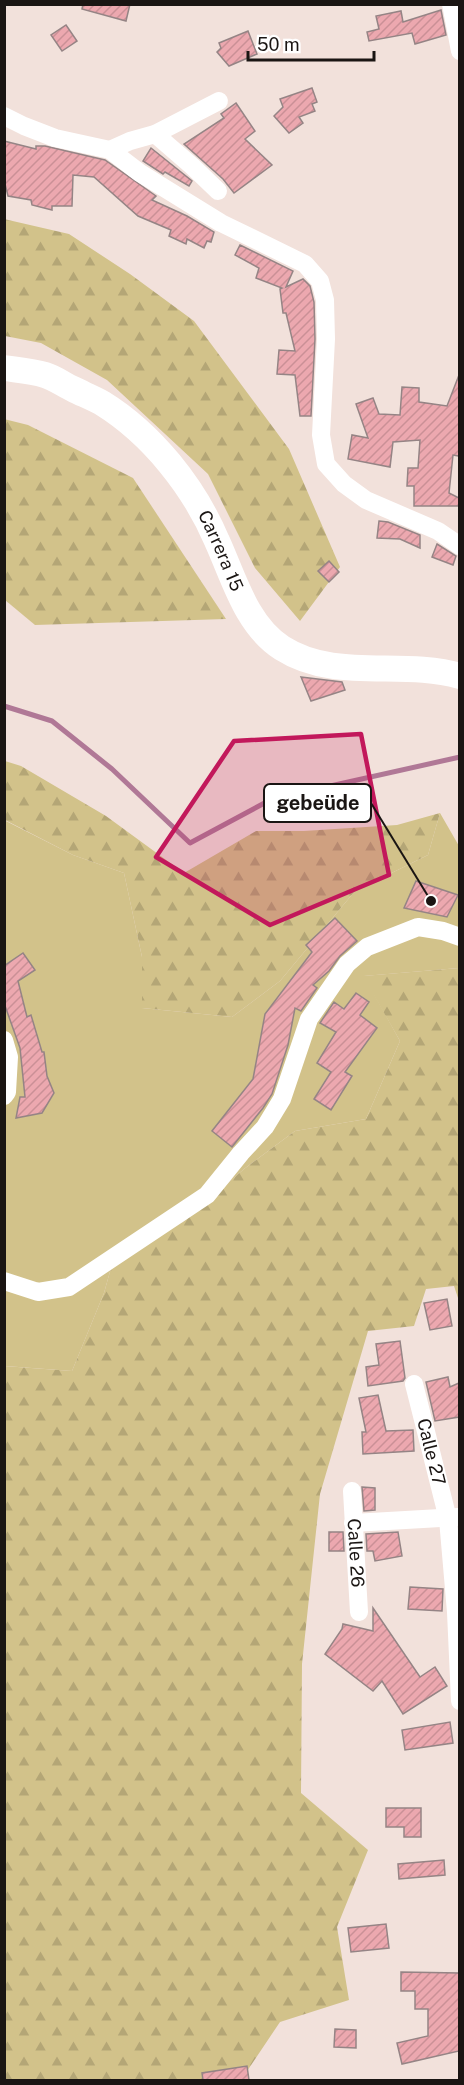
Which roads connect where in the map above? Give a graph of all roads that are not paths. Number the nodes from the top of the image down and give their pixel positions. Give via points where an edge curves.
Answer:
1 (451, 4) edge
2 (459, 51) edge
3 (219, 101) dead end
4 (4, 116) edge
5 (155, 134) junction
6 (110, 150) junction
7 (218, 191) dead end
8 (4, 368) edge
9 (459, 546) edge
10 (459, 676) edge
11 (459, 937) edge
12 (4, 1040) edge
13 (4, 1096) edge
14 (4, 1281) edge
15 (414, 1384) dead end
16 (352, 1491) dead end
17 (454, 1518) edge
18 (353, 1523) junction
19 (358, 1612) dead end
20 (459, 1701) edge

1 - 2 street
3 - 5 street
4 - 6 street via 55,138
5 - 6 street
5 - 7 street
6 - 9 street via 221,223 295,258 314,272 323,291 326,311 321,435 326,464 366,500 438,531
8 - 10 main road, Carrera 15 via 45,375 102,403 168,461 208,519 252,619 265,636 282,648 328,666 433,671
11 - 14 street via 418,927 368,947 347,964 309,1019 282,1099 265,1126 207,1195 69,1287 38,1292
12 - 13 street via 9,1057
15 - 17 street, Calle 27
16 - 18 street, Calle 26
17 - 18 street
17 - 20 street, Calle 27
18 - 19 street, Calle 26

